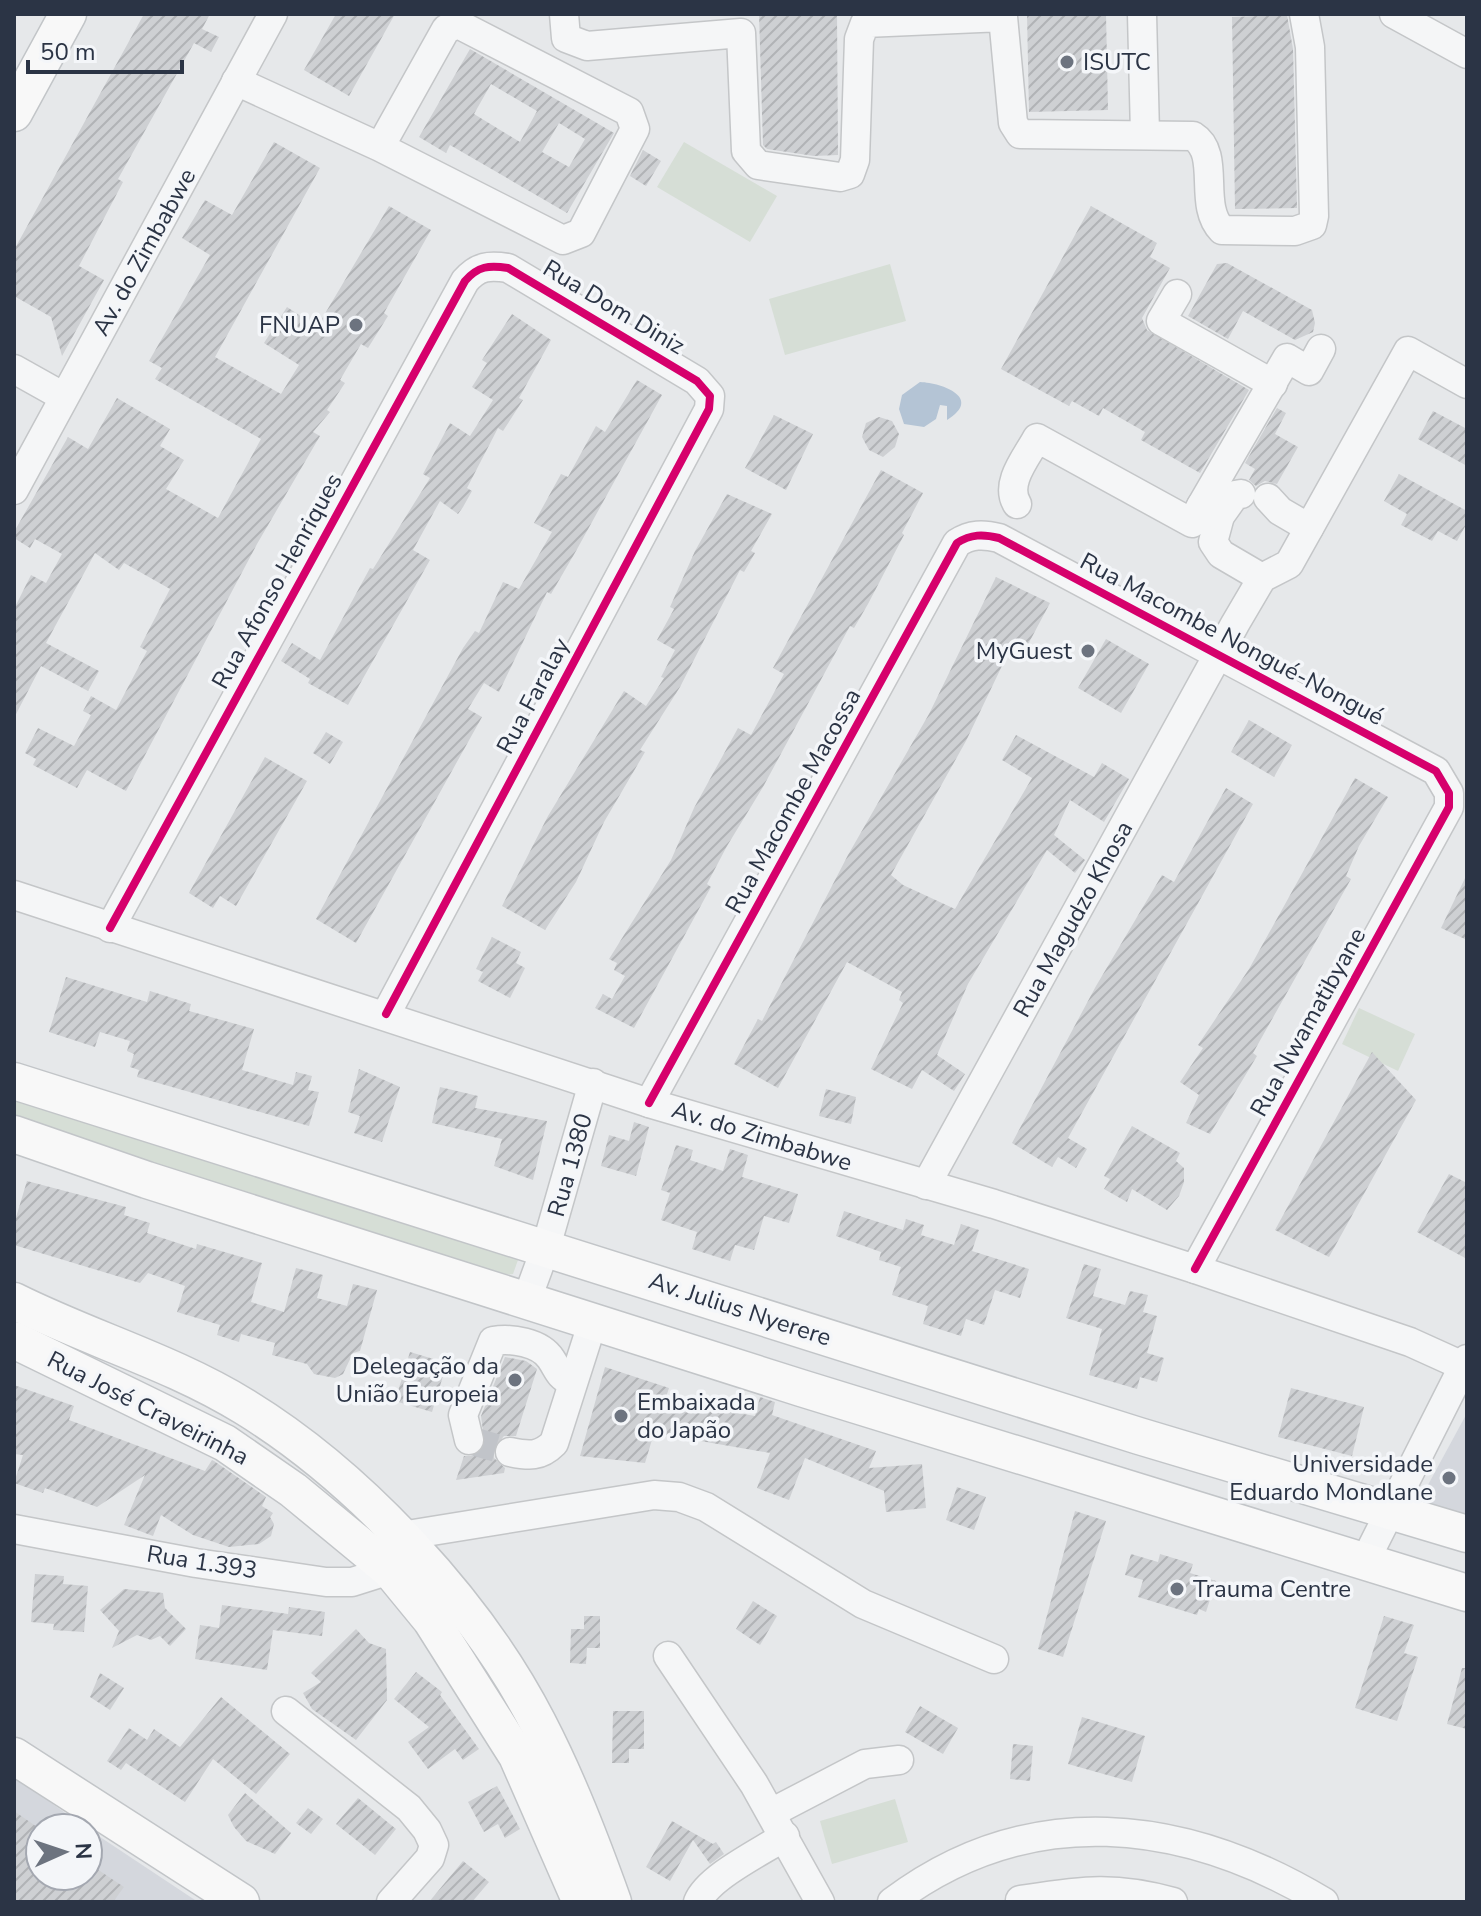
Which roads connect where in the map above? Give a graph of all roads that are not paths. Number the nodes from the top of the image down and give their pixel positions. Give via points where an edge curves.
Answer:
1 (68, 14) edge
2 (273, 14) edge
3 (564, 14) edge
4 (1142, 14) edge
5 (1304, 14) edge
6 (1394, 14) edge
7 (1003, 16) edge
8 (740, 24) edge
9 (699, 25) edge
10 (1467, 54) edge
11 (236, 81) junction
12 (14, 113) edge
13 (1145, 134) junction
14 (380, 147) junction
15 (490, 266) joint
16 (1177, 294) dead end
17 (1321, 349) dead end
18 (14, 369) edge
19 (1273, 384) junction
20 (1467, 384) edge
21 (710, 396) joint
22 (64, 397) junction
23 (14, 490) edge
24 (1017, 504) dead end
25 (1210, 511) junction
26 (1309, 528) junction
27 (984, 534) joint
28 (1262, 578) junction
29 (1220, 654) junction
30 (1449, 793) joint
31 (14, 895) edge
32 (110, 928) junction
33 (386, 1014) junction
34 (14, 1081) edge
35 (593, 1083) junction
36 (649, 1103) junction
37 (14, 1134) edge
38 (926, 1185) junction
39 (546, 1247) junction
40 (1195, 1269) junction
41 (527, 1299) junction
42 (14, 1301) edge
43 (593, 1321) junction
44 (14, 1340) edge
45 (1465, 1362) edge
46 (571, 1382) junction
47 (469, 1440) dead end
48 (510, 1452) tunnel mouth
49 (1390, 1509) junction
50 (14, 1529) edge
51 (1467, 1534) edge
52 (401, 1536) junction
53 (1365, 1561) junction
54 (390, 1570) junction
55 (1467, 1593) edge
56 (668, 1656) dead end
57 (994, 1659) dead end
58 (286, 1711) dead end
59 (14, 1756) edge
60 (899, 1760) dead end
61 (778, 1825) junction
62 (1020, 1900) dead end
63 (241, 1902) edge
64 (391, 1902) edge
65 (581, 1902) edge
66 (613, 1902) edge
67 (698, 1902) edge
68 (820, 1902) edge
69 (892, 1902) edge
70 (916, 1902) edge
71 (1173, 1902) edge
72 (1286, 1902) edge
73 (1324, 1902) edge

1 - 12 main road
2 - 11 street, Av. do Zimbabwe
3 - 9 street via 566,38 587,46
4 - 13 street
5 - 13 street via 1310,47 1312,225 1304,231 1222,230 1210,213 1201,141
6 - 10 street
7 - 8 street via 865,23 859,39 855,160 850,174 840,177 769,168 746,151
7 - 13 street via 1016,131 1027,136
8 - 9 street
11 - 14 street
11 - 22 street, Av. do Zimbabwe
14 - 14 street via 570,240 581,233 635,129 629,112 458,24 446,29
15 - 21 street, Rua Dom Diniz via 508,268 697,381
15 - 32 street, Rua Afonso Henriques via 475,269 465,281
16 - 19 street via 1161,321
17 - 19 street via 1309,371 1287,358
18 - 22 street
19 - 25 street
20 - 26 street via 1408,351
21 - 33 street, Rua Faralay via 709,409
22 - 23 street, Av. do Zimbabwe
24 - 25 street via 1012,497 1015,478 1037,438 1192,523
25 - 26 street via 1235,495 1255,496
25 - 28 street via 1213,542 1221,554
26 - 28 street via 1289,564
27 - 29 street, Rua Macombe Nongué-Nongué
27 - 36 street, Rua Macombe Macossa via 957,543
28 - 29 street, Rua Magudzo Khosa
29 - 30 street, Rua Macombe Nongué-Nongué via 1436,771
29 - 38 street, Rua Magudzo Khosa
30 - 40 street, Rua Nwamatibyane via 1449,807
31 - 32 street, Av. do Zimbabwe
32 - 33 street, Av. do Zimbabwe
33 - 35 street, Av. do Zimbabwe
34 - 39 main road, Av. Julius Nyerere
35 - 36 street, Av. do Zimbabwe
35 - 39 street, Rua 1380
36 - 38 street, Av. do Zimbabwe
37 - 41 main road
38 - 40 street, Av. do Zimbabwe
39 - 41 street, Rua 1380
39 - 49 main road, Av. Julius Nyerere via 1139,1436
40 - 45 street, Av. do Zimbabwe
41 - 43 main road
42 - 52 main road, Rua José Craveirinha via 160,1362 246,1408 325,1467
43 - 46 street
43 - 53 main road
44 - 54 main road, Rua José Craveirinha via 225,1443 293,1490
45 - 49 street
46 - 47 street via 557,1374 541,1349 508,1338 493,1341 463,1415
46 - 48 street via 554,1443 544,1453
49 - 51 main road, Av. Julius Nyerere
49 - 53 street
50 - 54 street, Rua 1.393 via 326,1582 352,1582
52 - 57 street via 654,1495 679,1497 706,1507 863,1604
52 - 66 main road, Rua José Craveirinha via 482,1635 537,1720 580,1810
53 - 55 main road
54 - 65 main road, Rua José Craveirinha via 431,1620 517,1756
56 - 61 street
58 - 64 street via 409,1808 427,1830 434,1845 430,1858
59 - 63 main road
60 - 61 street via 865,1764
61 - 67 street via 702,1891
61 - 68 street
62 - 71 street via 1099,1888
69 - 73 street via 956,1863 998,1847 1077,1833 1128,1832 1208,1847 1251,1862
70 - 72 street via 959,1877 1033,1853 1125,1847 1204,1864 1242,1877

